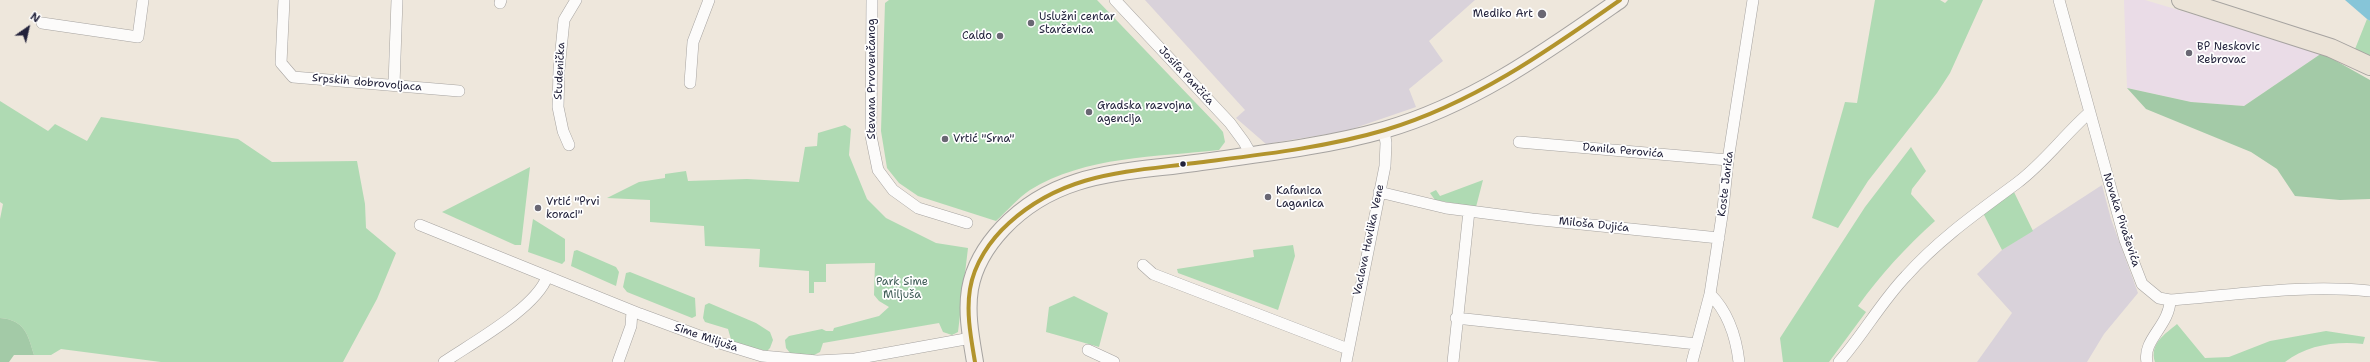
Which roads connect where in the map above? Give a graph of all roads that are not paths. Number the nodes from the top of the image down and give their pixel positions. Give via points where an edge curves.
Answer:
1 (143, 0) edge
2 (284, 0) edge
3 (397, 0) edge
4 (576, 0) edge
5 (709, 0) edge
6 (872, 0) edge
7 (1115, 0) edge
8 (1620, 0) edge
9 (1752, 0) edge
10 (2058, 0) edge
11 (2181, 0) edge
12 (42, 23) dead end
13 (2370, 66) edge
14 (690, 83) dead end
15 (394, 85) junction
16 (459, 91) dead end
17 (2089, 113) junction
18 (1384, 130) junction
19 (1519, 142) dead end
20 (569, 144) dead end
21 (1252, 156) junction
22 (1728, 160) junction
23 (1379, 192) junction
24 (1469, 211) junction
25 (967, 223) dead end
26 (420, 225) dead end
27 (1719, 238) junction
28 (1143, 265) dead end
29 (547, 277) junction
30 (2370, 291) edge
31 (1710, 294) junction
32 (2170, 300) junction
33 (632, 311) junction
34 (1456, 318) junction
35 (971, 338) junction
36 (1697, 344) junction
37 (1348, 349) junction
38 (1088, 350) dead end
39 (444, 362) edge
40 (618, 362) edge
41 (975, 362) edge
42 (1114, 362) edge
43 (1346, 362) edge
44 (1453, 362) edge
45 (1692, 362) edge
46 (1739, 362) edge
47 (1839, 362) edge
48 (2147, 362) edge

1 - 12 street via 138,37
2 - 15 street, Srpskih dobrovoljaca via 281,63 293,77
3 - 15 street
4 - 20 street, Studenička via 564,20 558,70 558,107
5 - 14 street via 693,42
6 - 25 street, Stevana Prvovenčanog via 871,136 878,170 894,190 918,208
7 - 21 street, Josifa Pančića via 1230,124
8 - 18 street via 1506,77 1428,115
9 - 22 street, Koste Jarića
10 - 17 street, Novaka Pivaševića
11 - 13 main road via 2331,48
15 - 16 street, Srpskih dobrovoljaca
17 - 32 street, Novaka Pivaševića via 2125,240 2139,277 2152,294
17 - 47 street via 2028,174 1982,207 1930,251 1894,288
18 - 21 street
18 - 23 street, Vaclava Havlika Vene via 1385,166
19 - 22 street, Danila Perovića
21 - 35 street via 1117,172 1076,181 1039,198 1016,215 982,255 970,289 968,318
22 - 27 street, Koste Jarića
23 - 24 street, Miloša Dujića
23 - 37 street, Vaclava Havlika Vene
24 - 27 street, Miloša Dujića
24 - 34 street
26 - 29 street, Sime Miljuša
27 - 31 street, Koste Jarića
28 - 37 street via 1153,274
29 - 33 street, Sime Miljuša
29 - 39 street via 541,290 519,311
30 - 32 street, Novaka Pivaševića via 2346,288 2277,289
31 - 36 street
31 - 46 street via 1722,306 1729,322
32 - 48 street via 2167,317 2146,351
33 - 35 street, Sime Miljuša via 712,341 762,356 779,358 817,361 855,359
33 - 40 street via 631,326
34 - 36 street
34 - 44 street
35 - 41 street
36 - 45 street
37 - 43 street, Vaclava Havlika Vene
38 - 42 street

